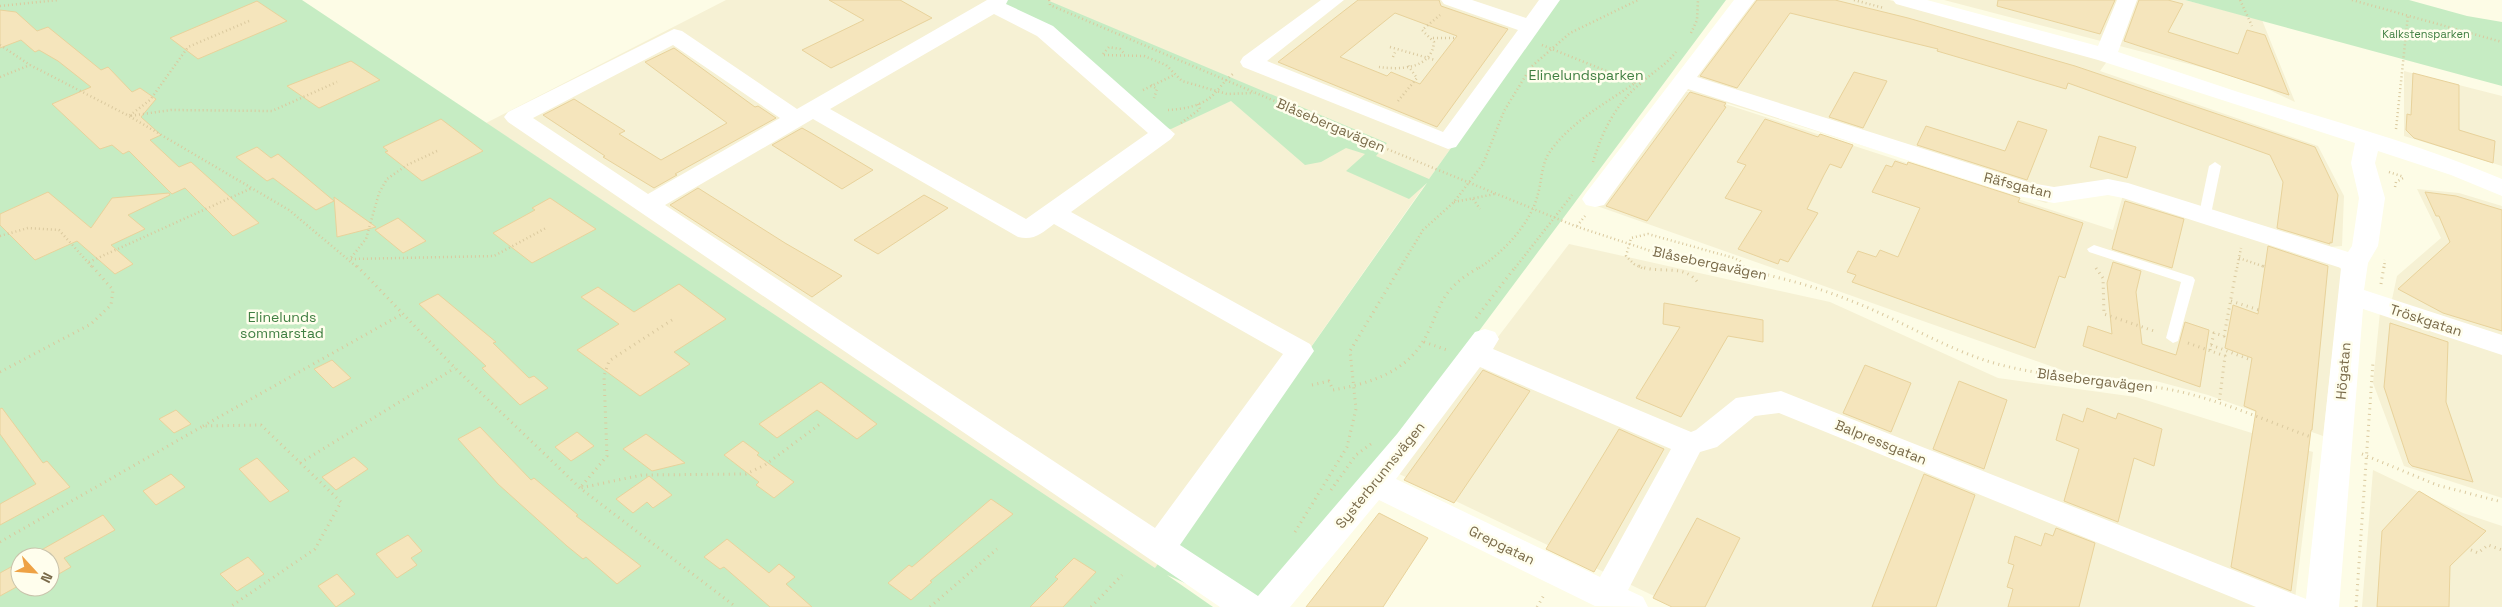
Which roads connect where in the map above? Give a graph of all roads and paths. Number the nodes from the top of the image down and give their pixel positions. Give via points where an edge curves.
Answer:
1 (58, 0) edge
2 (1049, 0) edge
3 (1334, 0) edge
4 (1451, 0) edge
5 (1550, 0) edge
6 (1638, 0) edge
7 (1698, 0) edge
8 (1745, 0) edge
9 (1903, 0) edge
10 (2127, 0) edge
11 (2240, 0) edge
12 (2352, 0) edge
13 (995, 3) edge
14 (1050, 5) junction
15 (0, 6) edge
16 (1950, 6) edge
17 (1046, 10) dead end
18 (2408, 15) junction
19 (249, 21) dead end
20 (2252, 26) dead end
21 (1422, 30) dead end
22 (1526, 32) junction
23 (1433, 38) junction
24 (1454, 38) dead end
25 (1688, 38) dead end
26 (2502, 42) edge
27 (0, 45) edge
28 (1390, 47) dead end
29 (1550, 48) junction
30 (1396, 50) junction
31 (1678, 50) dead end
32 (1094, 52) dead end
33 (1102, 54) junction
34 (1125, 54) junction
35 (2106, 55) junction
36 (1393, 57) dead end
37 (1427, 58) junction
38 (1435, 60) dead end
39 (1407, 64) dead end
40 (30, 65) junction
41 (1379, 67) dead end
42 (1410, 68) junction
43 (1174, 75) junction
44 (0, 77) edge
45 (1225, 80) junction
46 (1683, 80) junction
47 (336, 82) dead end
48 (1637, 84) junction
49 (1152, 85) junction
50 (1141, 91) dead end
51 (1216, 91) junction
52 (1255, 93) junction
53 (1154, 100) dead end
54 (1198, 104) junction
55 (1396, 104) dead end
56 (1161, 105) dead end
57 (806, 115) junction
58 (129, 116) junction
59 (1163, 134) junction
60 (2396, 136) dead end
61 (2367, 142) junction
62 (438, 151) dead end
63 (2215, 166) dead end
64 (2408, 176) dead end
65 (1470, 183) junction
66 (253, 188) junction
67 (2502, 188) edge
68 (2394, 191) dead end
69 (1495, 194) junction
70 (1473, 198) junction
71 (1595, 199) dead end
72 (1454, 202) junction
73 (647, 204) junction
74 (1480, 209) dead end
75 (1531, 209) junction
76 (1052, 212) junction
77 (2205, 214) junction
78 (2244, 226) junction
79 (546, 228) dead end
80 (0, 236) edge
81 (1628, 244) junction
82 (2094, 249) dead end
83 (2239, 258) junction
84 (2385, 259) dead end
85 (350, 260) junction
86 (89, 262) junction
87 (2355, 263) junction
88 (2265, 267) dead end
89 (1744, 270) junction
90 (1699, 284) dead end
91 (2350, 295) junction
92 (2231, 301) junction
93 (2376, 304) junction
94 (2258, 310) dead end
95 (404, 313) junction
96 (672, 320) dead end
97 (2173, 338) dead end
98 (1424, 342) junction
99 (2211, 345) junction
100 (2502, 345) edge
101 (1469, 347) junction
102 (2210, 350) dead end
103 (2374, 353) dead end
104 (2251, 360) dead end
105 (455, 368) junction
106 (0, 372) edge
107 (1312, 385) dead end
108 (1354, 387) junction
109 (820, 424) dead end
110 (203, 426) junction
111 (1689, 444) junction
112 (2336, 446) junction
113 (2368, 456) junction
114 (300, 463) junction
115 (1374, 483) junction
116 (580, 488) junction
117 (2502, 502) edge
118 (1291, 538) dead end
119 (0, 542) edge
120 (1160, 547) junction
121 (997, 549) dead end
122 (2471, 550) dead end
123 (2502, 550) edge
124 (1122, 575) dead end
125 (1619, 601) edge
126 (230, 607) edge
127 (736, 607) edge
128 (930, 607) edge
129 (1091, 607) edge
130 (1246, 607) edge
131 (1269, 607) edge
132 (2293, 607) edge
133 (2322, 607) edge
134 (2356, 607) edge

1 - 15 path
2 - 14 path
3 - 22 street via 1251,62 1448,142
4 - 22 street
5 - 22 street
6 - 29 path via 1589,22
7 - 25 path via 1697,20
8 - 46 street
9 - 16 street
10 - 35 street
11 - 20 path
12 - 18 path
13 - 57 street
13 - 59 street via 1044,31
14 - 17 path
14 - 45 path, Blåsebergavägen
16 - 35 street
18 - 26 path
18 - 60 path
19 - 58 path via 188,47 150,100
21 - 23 path
22 - 29 path
23 - 24 path
23 - 37 path via 1435,46
27 - 40 path
28 - 30 path
29 - 48 path
29 - 65 path via 1531,67 1513,93 1492,146
30 - 36 path
30 - 37 path
31 - 48 path via 1668,62
32 - 33 path
33 - 34 path
33 - 34 path via 1109,47 1120,49
34 - 43 path via 1158,61
35 - 61 street via 2231,97 2293,122
37 - 38 path
37 - 42 path
39 - 42 path
40 - 44 path
40 - 58 path
41 - 42 path via 1392,70
42 - 55 path via 1417,78
43 - 49 path
43 - 51 path via 1182,81
45 - 51 path
45 - 52 path, Blåsebergavägen
46 - 71 street
46 - 77 street, Räfsgatan via 2027,190 2054,195 2108,187
47 - 58 path via 272,111 171,110
48 - 75 path via 1584,120 1553,148 1542,168 1539,192
49 - 50 path
49 - 53 path via 1157,89
51 - 52 path via 1241,96
51 - 54 path
52 - 65 path, Blåsebergavägen
54 - 56 path via 1168,110
54 - 59 path via 1200,109
57 - 73 street
57 - 73 street via 674,36 516,117
57 - 76 street via 1027,231
58 - 66 path
59 - 76 street
61 - 67 street
61 - 87 street, Högatan via 2363,163 2372,198 2365,246
62 - 85 path via 407,165 387,179 378,193 366,239
63 - 77 lane
64 - 68 path via 2396,182
65 - 69 path, Blåsebergavägen
65 - 72 path
66 - 85 path via 289,210
66 - 86 path
69 - 70 path
69 - 75 path, Blåsebergavägen
70 - 72 path
70 - 74 path
72 - 108 path via 1423,230 1357,336 1348,361
73 - 120 street
75 - 81 path, Blåsebergavägen
75 - 98 path via 1513,237 1443,298
76 - 120 street via 1300,351
77 - 78 street, Räfsgatan
78 - 83 path
78 - 87 street, Räfsgatan
79 - 85 path via 494,256
80 - 86 path via 28,228 59,230
81 - 89 path, Blåsebergavägen via 1666,256
81 - 89 path via 1637,235 1648,234 1734,258 1740,261
81 - 90 path via 1626,256 1636,266 1657,271 1682,271 1697,279
82 - 97 lane via 2188,280
83 - 88 path
83 - 92 path
84 - 93 path
85 - 95 path
86 - 106 path via 113,290 111,305 91,324
87 - 91 street, Högatan
89 - 112 path, Blåsebergavägen via 1814,287 1850,300 1982,359 2050,375 2168,389
91 - 93 street, Tröskgatan
91 - 112 street, Högatan
92 - 94 path
92 - 99 path via 2224,336 2214,333
93 - 100 street, Tröskgatan
95 - 105 path
95 - 110 path
96 - 116 path via 609,362 604,376 607,456
98 - 101 path
98 - 108 path via 1406,363 1382,378
99 - 102 path
99 - 104 path
101 - 111 street
101 - 115 street, Systerbrunnsvägen
103 - 113 path
105 - 114 path
105 - 116 path
107 - 108 path via 1329,381 1333,390
108 - 118 path via 1354,432
109 - 116 path via 764,465 746,474 642,475
110 - 114 path via 261,425
110 - 119 path
111 - 125 street
111 - 132 street, Balpressgatan via 1706,439 1747,406 1781,402
112 - 113 path, Blåsebergavägen
112 - 133 street, Högatan
113 - 117 path, Blåsebergavägen via 2437,485
113 - 134 path
114 - 126 path via 341,502 315,549
115 - 125 street, Grepgatan
115 - 131 street, Systerbrunnsvägen
116 - 127 path
120 - 130 street
121 - 128 path
122 - 123 path via 2478,553 2488,545
124 - 129 path

